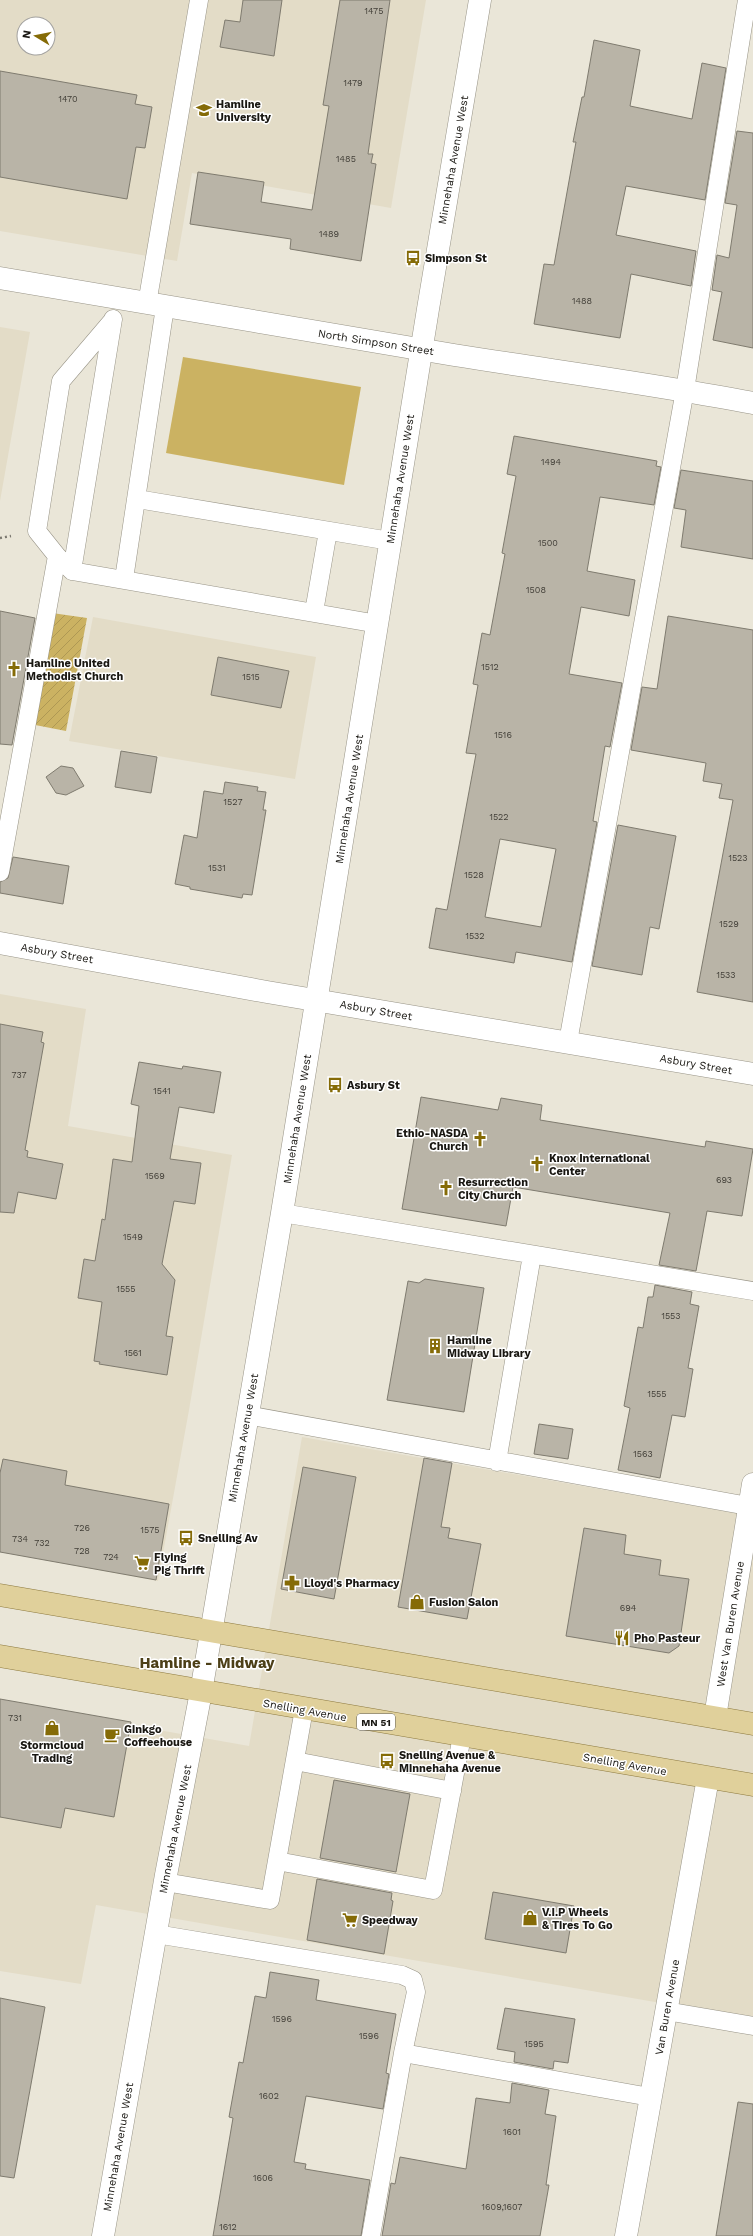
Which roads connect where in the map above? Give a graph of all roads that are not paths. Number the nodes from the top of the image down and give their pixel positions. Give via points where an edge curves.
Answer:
1 (199, 0) edge
2 (480, 0) edge
3 (747, 0) edge
4 (0, 278) edge
5 (117, 298) junction
6 (156, 305) junction
7 (113, 320) junction
8 (421, 350) junction
9 (685, 390) junction
10 (753, 403) edge
11 (137, 499) junction
12 (328, 531) junction
13 (390, 541) junction
14 (57, 556) junction
15 (72, 571) junction
16 (124, 580) junction
17 (314, 612) junction
18 (378, 624) junction
19 (0, 872) edge
20 (0, 943) edge
21 (316, 1000) junction
22 (568, 1042) junction
23 (753, 1074) edge
24 (282, 1213) junction
25 (532, 1255) junction
26 (753, 1291) edge
27 (247, 1415) junction
28 (497, 1462) junction
29 (753, 1484) edge
30 (751, 1507) edge
31 (0, 1595) edge
32 (210, 1632) junction
33 (0, 1656) edge
34 (201, 1692) junction
35 (304, 1709) junction
36 (715, 1717) junction
37 (753, 1724) edge
38 (462, 1736) junction
39 (295, 1761) junction
40 (708, 1778) junction
41 (753, 1785) edge
42 (452, 1791) junction
43 (277, 1861) junction
44 (165, 1882) junction
45 (156, 1934) junction
46 (666, 2011) junction
47 (753, 2026) edge
48 (403, 2053) junction
49 (650, 2097) junction
50 (103, 2236) edge
51 (371, 2236) edge
52 (626, 2236) edge

1 - 6 lane
2 - 8 street, Minnehaha Avenue West
3 - 9 lane
4 - 5 street, North Simpson Street
5 - 6 street, North Simpson Street
5 - 7 lane
6 - 8 street, North Simpson Street
6 - 11 lane
7 - 14 lane via 61,381 37,531
7 - 15 lane
8 - 9 street, North Simpson Street
8 - 13 street, Minnehaha Avenue West
9 - 10 street, North Simpson Street
9 - 22 lane
11 - 12 lane
11 - 16 lane
12 - 13 lane
12 - 17 lane
13 - 18 street, Minnehaha Avenue West
14 - 15 lane
14 - 19 lane
15 - 16 lane
16 - 17 lane
17 - 18 lane
18 - 21 street, Minnehaha Avenue West
20 - 21 street, Asbury Street
21 - 22 street, Asbury Street
21 - 24 street, Minnehaha Avenue West
22 - 23 street, Asbury Street
24 - 25 lane
24 - 27 street, Minnehaha Avenue West
25 - 26 lane
25 - 28 lane
27 - 28 lane
27 - 32 street, Minnehaha Avenue West
28 - 30 lane
29 - 30 street, West Van Buren Avenue
30 - 36 street, West Van Buren Avenue
31 - 32 main road
32 - 34 street, Minnehaha Avenue West
32 - 36 main road
33 - 34 main road, Snelling Avenue / MN 51
34 - 35 main road, Snelling Avenue / MN 51
34 - 44 street, Minnehaha Avenue West
35 - 38 main road, Snelling Avenue / MN 51
35 - 39 lane
36 - 37 main road
38 - 40 main road, Snelling Avenue / MN 51
38 - 42 lane
39 - 42 lane
39 - 43 lane
40 - 41 main road, Snelling Avenue / MN 51
40 - 46 street, Van Buren Avenue
42 - 43 lane via 433,1890
43 - 44 lane via 270,1900
44 - 45 street, Minnehaha Avenue West
45 - 48 lane via 402,1975 413,1980 416,1992
45 - 50 street, Minnehaha Avenue West
46 - 47 lane
46 - 49 street, Van Buren Avenue
48 - 49 lane
48 - 51 lane
49 - 52 street, Van Buren Avenue

